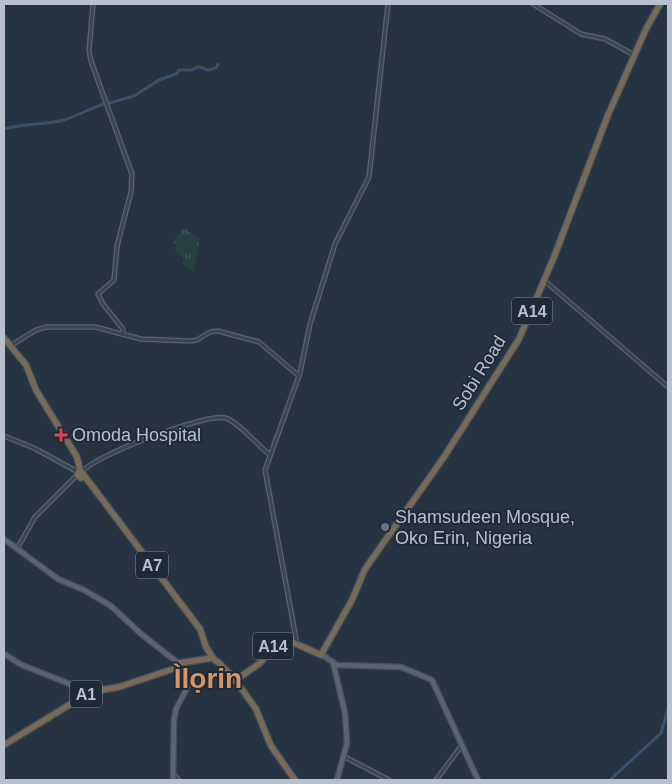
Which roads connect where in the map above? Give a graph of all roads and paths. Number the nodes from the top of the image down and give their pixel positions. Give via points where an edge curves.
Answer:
1 (94, 4) edge
2 (388, 4) edge
3 (533, 4) edge
4 (660, 4) edge
5 (635, 56) junction
6 (544, 280) junction
7 (123, 333) junction
8 (4, 337) edge
9 (12, 345) junction
10 (298, 376) junction
11 (668, 387) edge
12 (4, 436) edge
13 (270, 454) junction
14 (79, 474) junction
15 (4, 539) edge
16 (17, 549) junction
17 (296, 642) junction
18 (4, 654) edge
19 (321, 654) junction
20 (212, 658) junction
21 (192, 663) junction
22 (334, 664) junction
23 (179, 665) junction
24 (234, 680) junction
25 (89, 691) junction
26 (462, 744) junction
27 (4, 745) edge
28 (343, 756) junction
29 (174, 778) edge
30 (179, 780) edge
31 (294, 780) edge
32 (337, 780) edge
33 (389, 780) edge
34 (436, 780) edge
35 (477, 780) edge

1 - 7 street via 90,54 132,174 131,192 117,246 114,280 98,294 124,329
2 - 10 street via 369,179 335,244
3 - 5 street via 585,36 606,39
4 - 5 highway, Sobi Road / A14
5 - 6 highway, Sobi Road / A14
6 - 11 street
6 - 19 highway, Sobi Road / A14 via 519,339 363,571 352,602
7 - 9 street via 95,326 46,327
7 - 10 street via 142,339 190,341 218,331 261,343
8 - 9 highway, A7
9 - 14 highway, A7 via 72,448
10 - 13 street
12 - 14 street
13 - 14 street via 230,421 220,418 181,424 113,453
13 - 17 street via 265,474
14 - 16 street via 34,518
14 - 20 highway, A7 via 125,528 200,630
15 - 16 main road
16 - 23 main road via 58,579 111,606
17 - 19 highway, A14
17 - 24 highway, A14 via 278,644 259,664
18 - 25 main road via 22,665
19 - 22 main road
20 - 21 highway, A1
20 - 24 highway, A1
21 - 23 highway, A1
21 - 24 highway, A1 via 214,660
22 - 26 main road via 407,670 431,681
22 - 28 main road via 346,713 348,744
23 - 25 highway, A1 via 119,687
23 - 29 main road via 188,686 176,708 174,720
24 - 31 highway, A1 via 256,711 272,749
25 - 27 highway, A1
26 - 34 street
26 - 35 main road
28 - 32 main road
28 - 33 street
29 - 30 street

